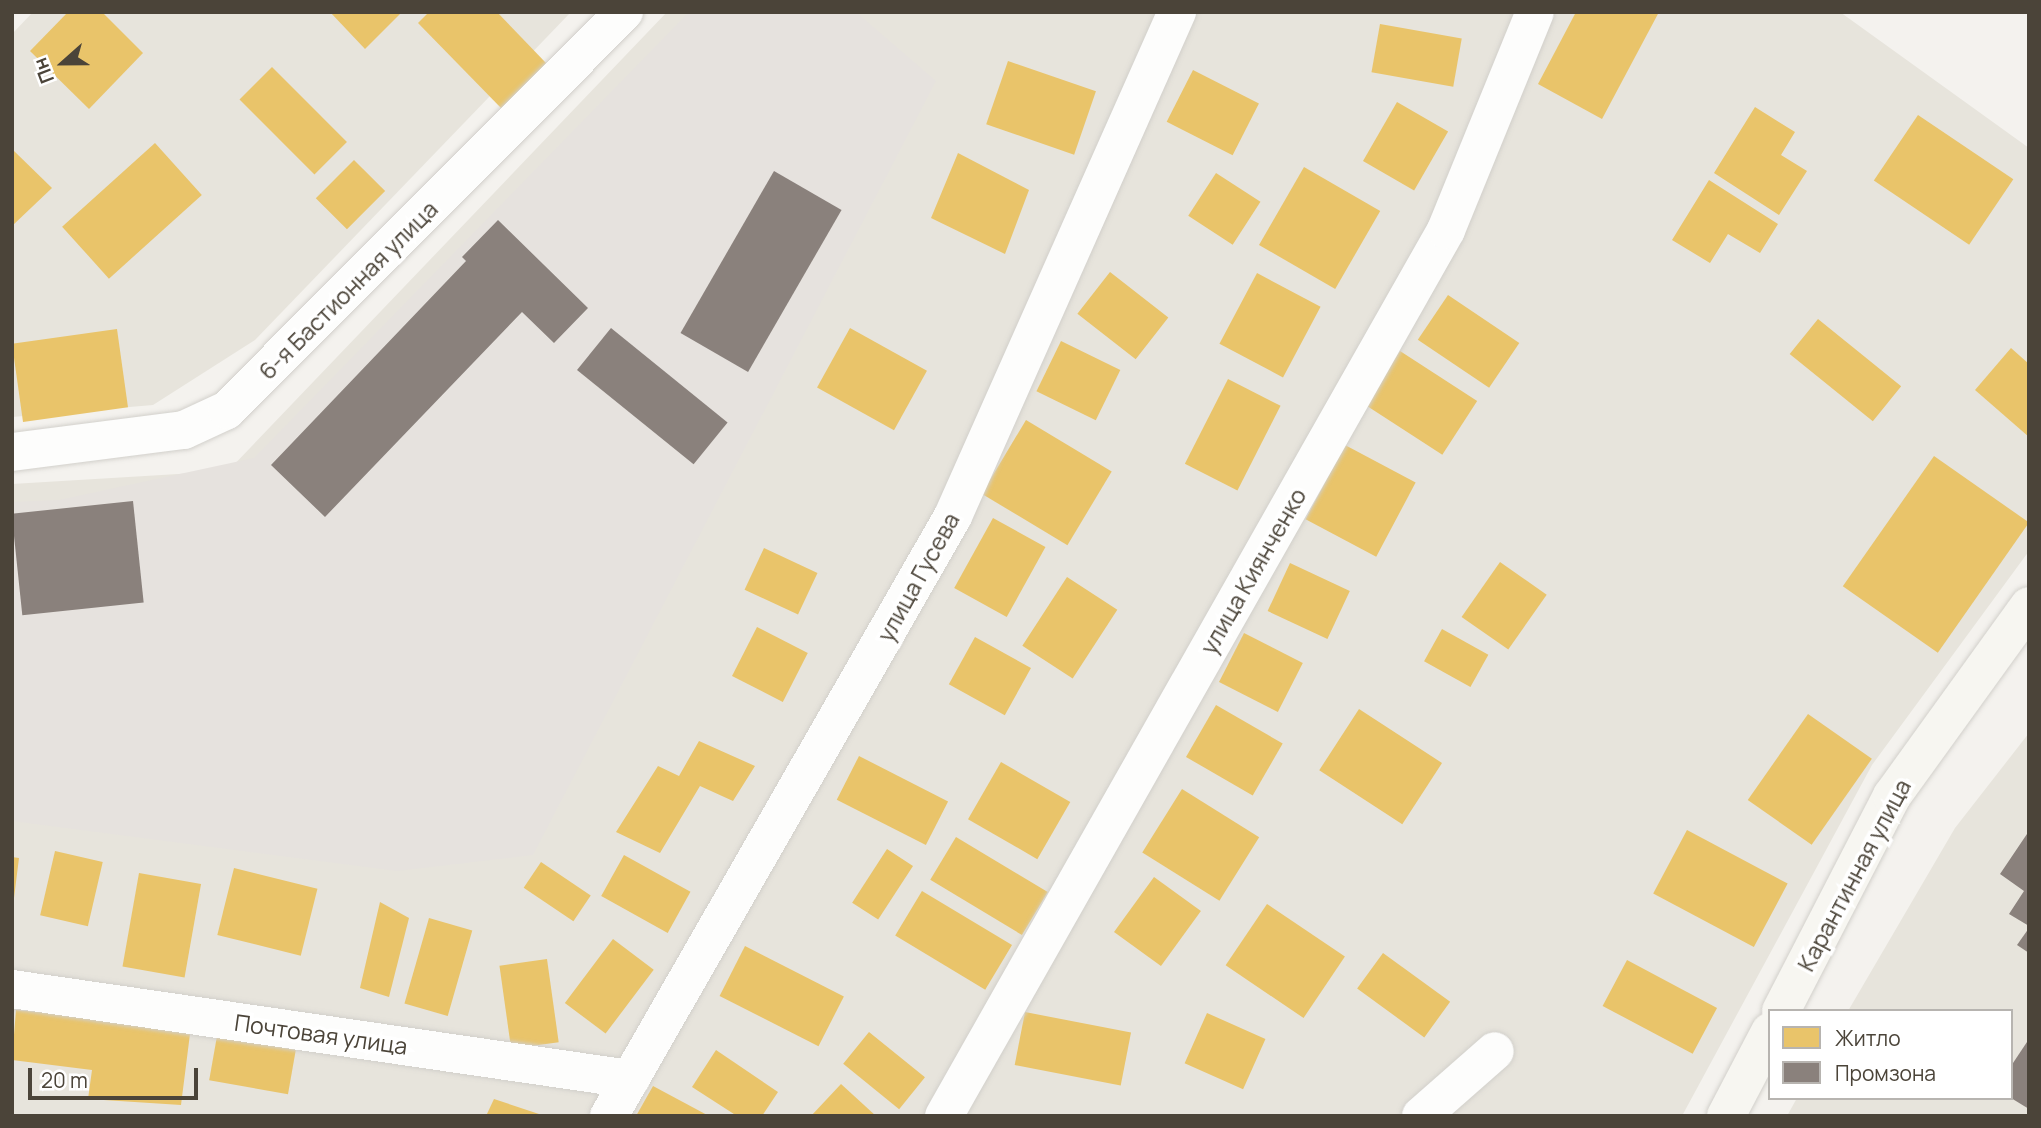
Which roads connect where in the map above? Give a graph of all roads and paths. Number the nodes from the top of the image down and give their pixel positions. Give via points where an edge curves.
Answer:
1 (624, 12) edge
2 (1177, 12) edge
3 (1535, 12) edge
4 (12, 452) edge
5 (2029, 606) edge
6 (12, 989) edge
7 (1782, 1009) edge
8 (1768, 1036) edge
9 (1495, 1051) dead end
10 (630, 1079) junction
11 (609, 1116) edge
12 (944, 1116) edge
13 (1421, 1116) edge
14 (1726, 1116) edge

1 - 4 street, 6-я Бастионная улица via 226,410 184,430
2 - 10 street, улица Гусева via 953,516
3 - 12 street, улица Киянченко via 1446,230
5 - 7 main road, Карантинная улица via 1892,796
6 - 10 street, Почтовая улица
8 - 14 main road
9 - 13 street
10 - 11 street, улица Гусева

